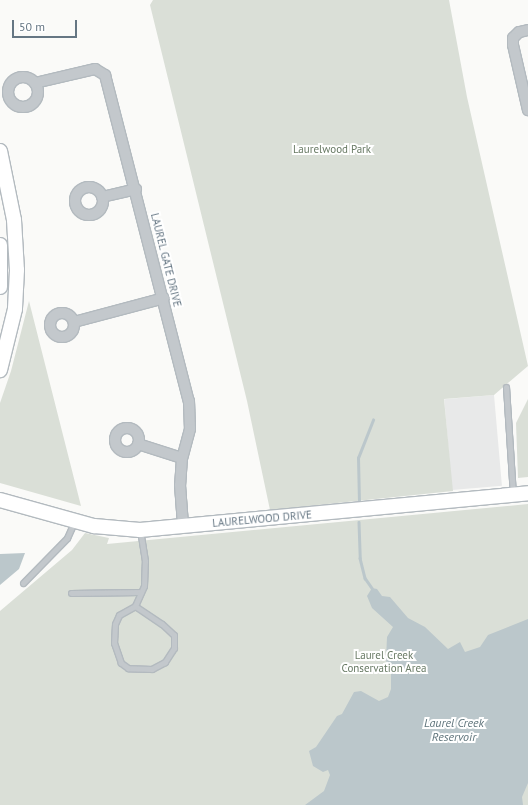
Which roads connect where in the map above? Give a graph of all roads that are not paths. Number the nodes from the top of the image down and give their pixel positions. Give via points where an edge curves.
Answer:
1 (528, 30) edge
2 (36, 83) dead end
3 (528, 110) edge
4 (0, 151) edge
5 (136, 189) junction
6 (102, 197) dead end
7 (0, 245) edge
8 (0, 287) edge
9 (164, 298) junction
10 (74, 322) dead end
11 (0, 370) edge
12 (506, 387) dead end
13 (138, 444) dead end
14 (182, 458) junction
15 (528, 493) edge
16 (513, 495) junction
17 (0, 500) edge
18 (74, 521) junction
19 (183, 525) junction
20 (140, 530) junction
21 (23, 583) dead end
22 (142, 592) junction
23 (72, 593) dead end
24 (135, 606) junction

1 - 3 street via 519,32 513,38
2 - 5 street, LAUREL GATE DRIVE via 95,69 105,75
4 - 11 street via 14,220 17,270 15,309
5 - 6 street
5 - 9 street, LAUREL GATE DRIVE
7 - 8 street
9 - 10 street
9 - 14 street, LAUREL GATE DRIVE via 189,401 190,429
12 - 16 lane
13 - 14 street
14 - 19 street, LAUREL GATE DRIVE via 180,485
15 - 16 street, LAURELWOOD DRIVE
16 - 19 street, LAURELWOOD DRIVE
17 - 18 street, LAURELWOOD DRIVE
18 - 20 street, LAURELWOOD DRIVE via 94,526
18 - 21 lane via 71,532
19 - 20 street, LAURELWOOD DRIVE
20 - 22 lane via 145,561
22 - 23 lane
22 - 24 lane
24 - 24 lane via 119,615 115,624 114,643 121,663 128,668 152,669 165,662 174,648 174,635

